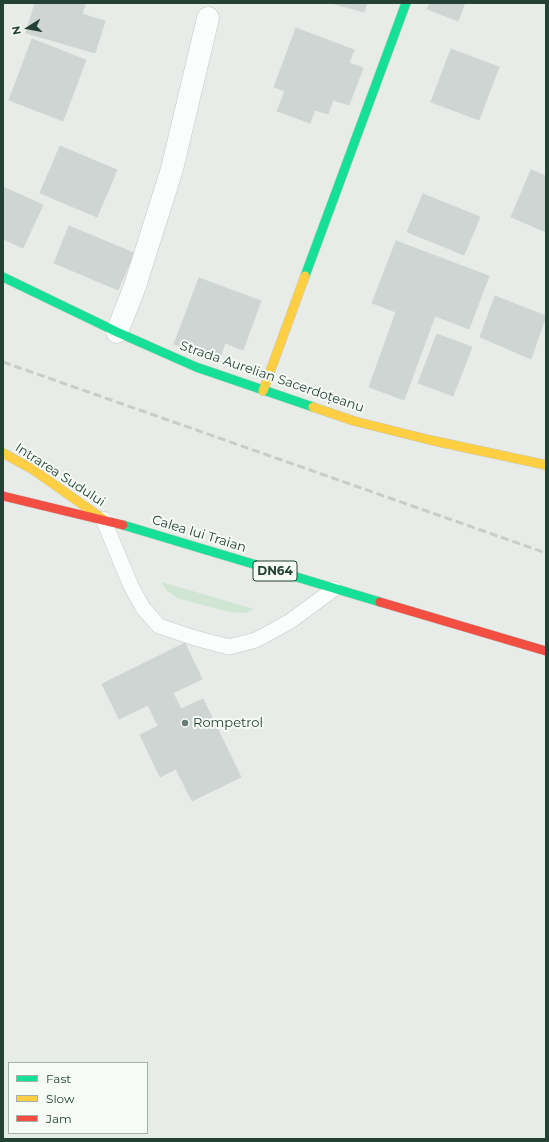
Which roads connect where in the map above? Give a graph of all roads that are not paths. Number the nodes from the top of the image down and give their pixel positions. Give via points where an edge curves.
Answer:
1 (406, 3) edge
2 (208, 18) dead end
3 (3, 277) edge
4 (117, 332) junction
5 (263, 391) junction
6 (3, 453) edge
7 (546, 465) edge
8 (3, 496) edge
9 (103, 519) junction
10 (334, 589) junction
11 (546, 651) edge

1 - 5 street
2 - 4 street via 172,169 135,286
3 - 4 street, Strada Aurelian Sacerdoțeanu
4 - 5 street, Strada Aurelian Sacerdoțeanu via 196,367
5 - 7 street, Strada Aurelian Sacerdoțeanu via 369,425
6 - 9 street, Intrarea Sudului via 44,476
8 - 9 street, Calea lui Traian / DN64
9 - 10 street, Calea lui Traian / DN64
9 - 10 lane via 143,608 159,626 195,638 229,647 256,640 289,622
10 - 11 street, Calea lui Traian / DN64

